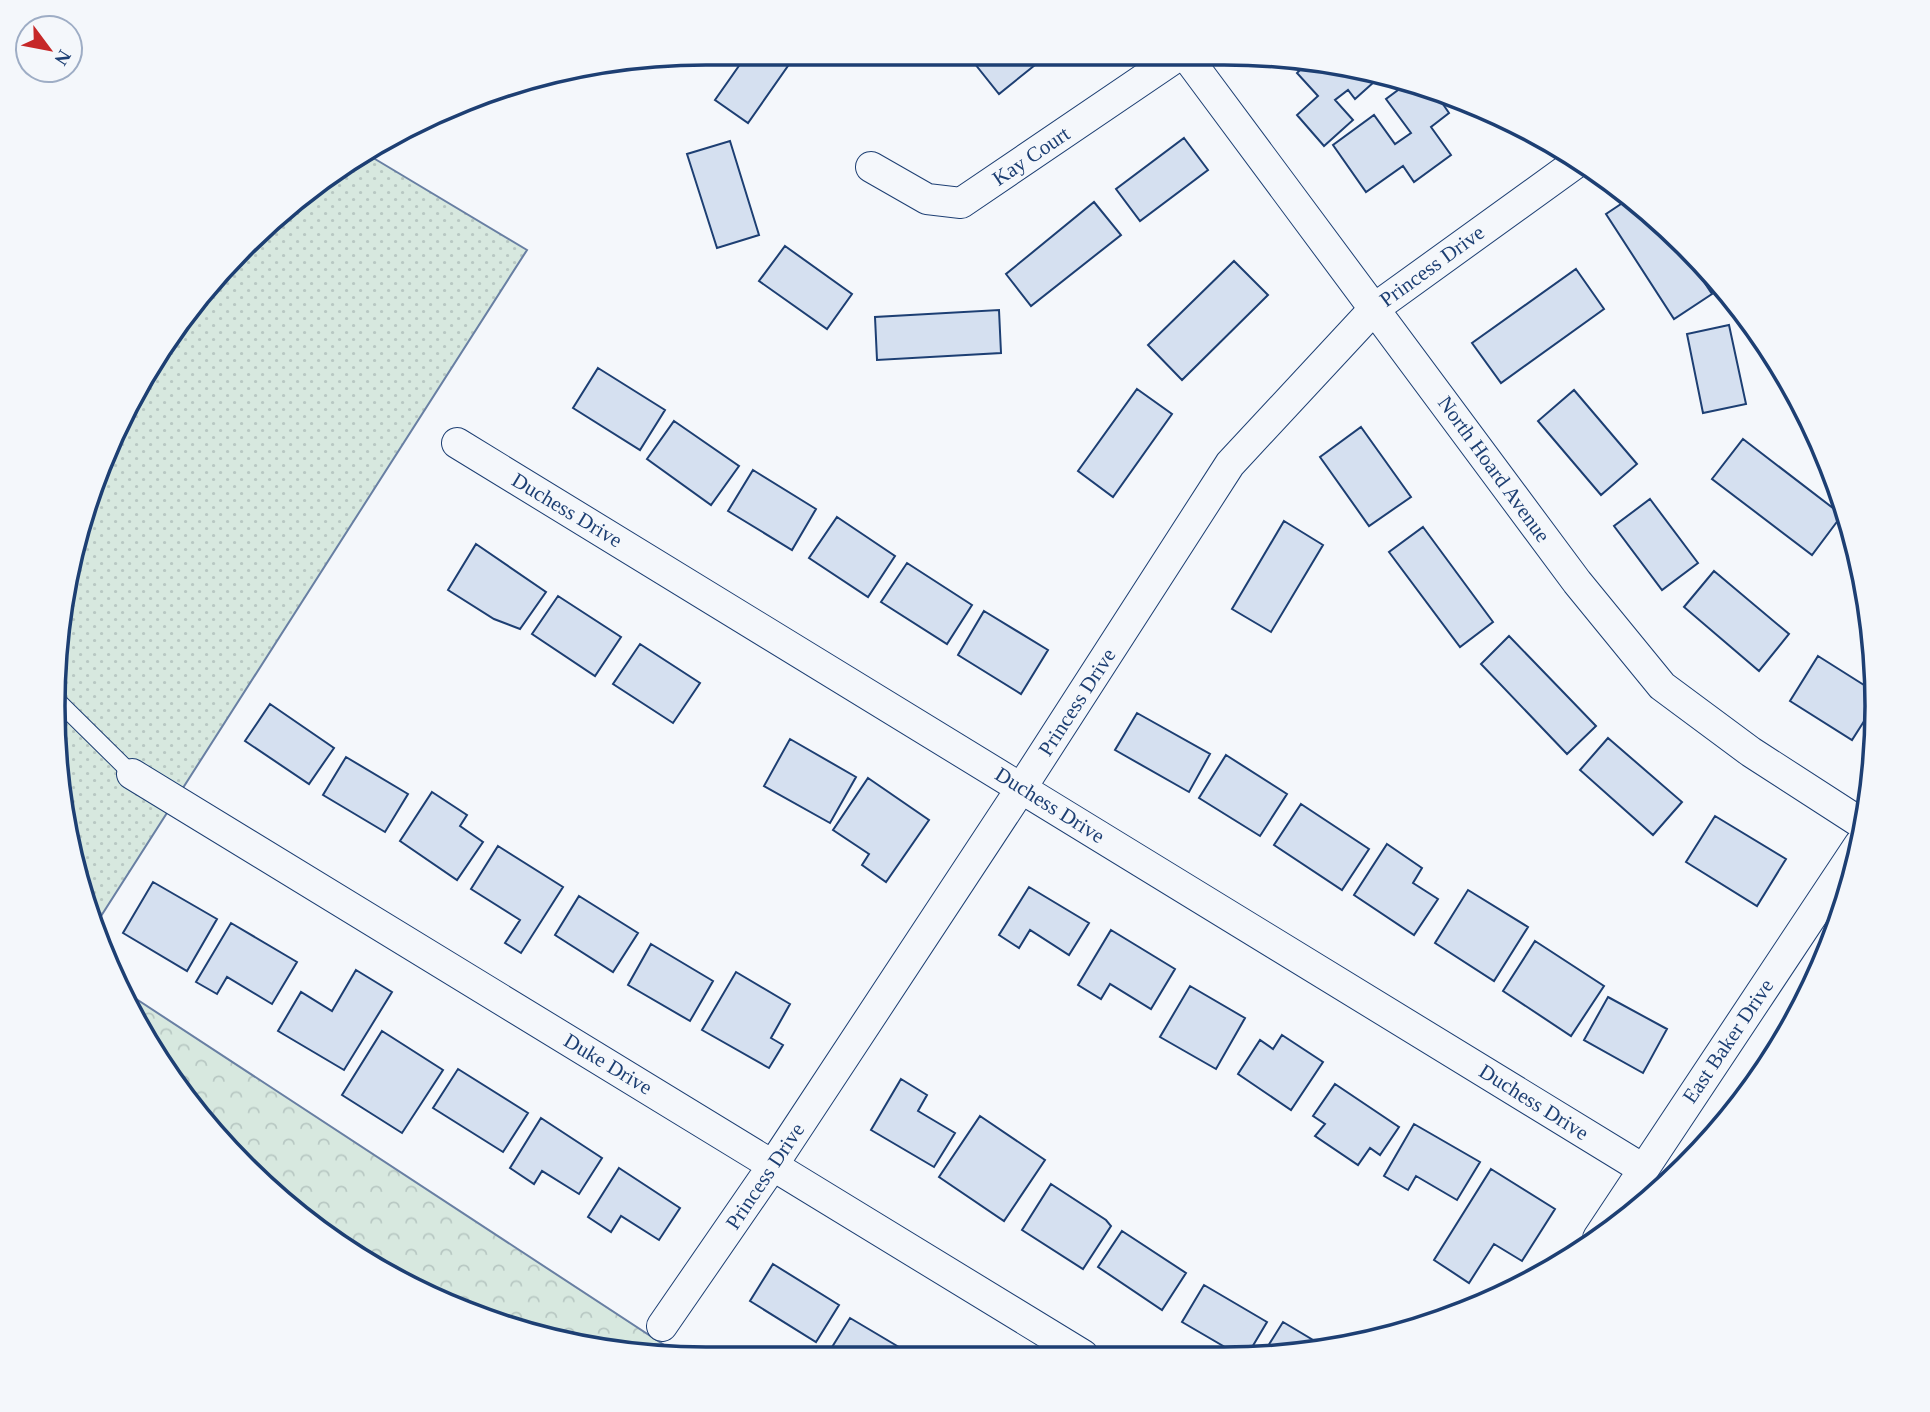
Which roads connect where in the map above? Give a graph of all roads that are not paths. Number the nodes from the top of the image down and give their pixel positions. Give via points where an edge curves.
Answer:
1 (1164, 65) edge
2 (1193, 65) edge
3 (871, 167) dead end
4 (1570, 167) edge
5 (1375, 308) junction
6 (457, 443) dead end
7 (65, 708) edge
8 (132, 774) joint
9 (1022, 788) junction
10 (1855, 819) edge
11 (1844, 867) edge
12 (773, 1164) junction
13 (1643, 1169) junction
14 (1612, 1216) edge
15 (662, 1326) dead end
16 (1070, 1347) edge

1 - 3 street, Kay Court via 961,203 927,199
2 - 5 street, North Hoard Avenue
4 - 5 street, Princess Drive
5 - 9 street, Princess Drive via 1230,464
5 - 10 street, North Hoard Avenue via 1577,583 1662,686
6 - 9 street, Duchess Drive
7 - 8 lane
8 - 12 street, Duke Drive
9 - 12 street, Princess Drive
9 - 13 street, Duchess Drive
11 - 13 street, East Baker Drive
12 - 15 street, Princess Drive
12 - 16 street, Duke Drive
13 - 14 street, East Baker Drive

